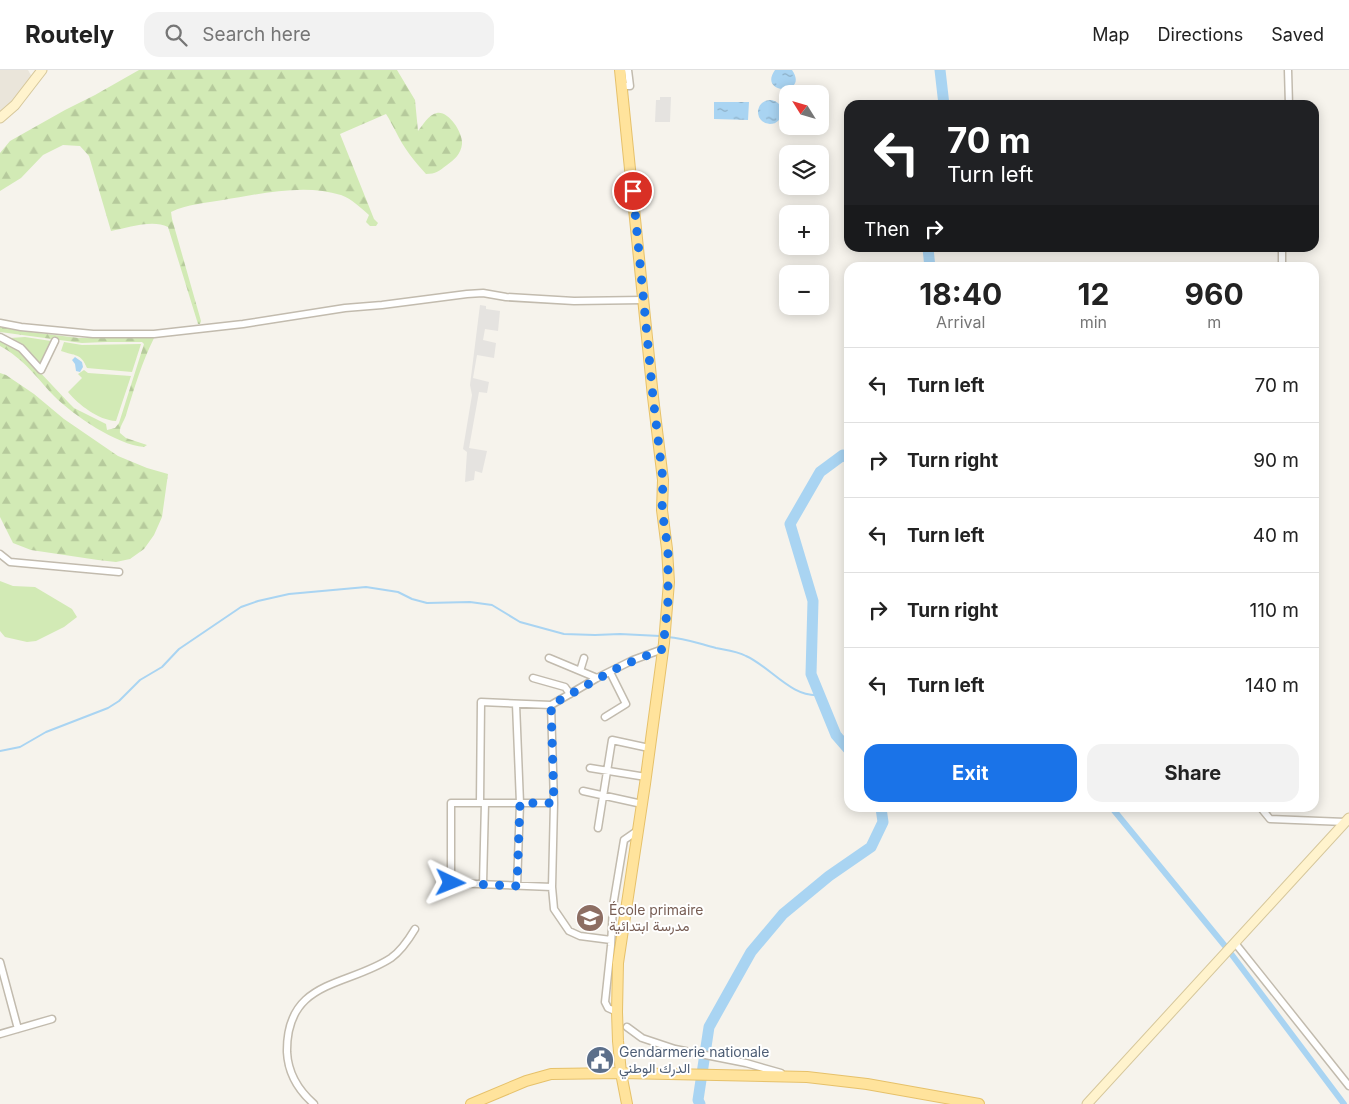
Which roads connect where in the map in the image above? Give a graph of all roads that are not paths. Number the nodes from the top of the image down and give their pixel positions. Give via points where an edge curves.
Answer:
1 (37, 70) edge
2 (42, 70) edge
3 (620, 70) edge
4 (628, 70) edge
5 (1288, 70) edge
6 (621, 86) junction
7 (1289, 100) edge
8 (0, 112) edge
9 (0, 118) edge
10 (643, 300) junction
11 (0, 324) edge
12 (0, 337) edge
13 (55, 342) dead end
14 (0, 554) edge
15 (118, 572) dead end
16 (663, 646) junction
17 (549, 658) dead end
18 (584, 658) dead end
19 (580, 671) junction
20 (610, 672) junction
21 (533, 678) dead end
22 (598, 678) junction
23 (570, 694) junction
24 (516, 704) junction
25 (551, 705) junction
26 (605, 717) dead end
27 (649, 748) junction
28 (590, 768) dead end
29 (606, 770) junction
30 (646, 777) junction
31 (583, 791) dead end
32 (603, 796) junction
33 (482, 803) junction
34 (520, 803) junction
35 (554, 803) junction
36 (642, 804) junction
37 (1264, 812) edge
38 (1348, 820) edge
39 (598, 828) dead end
40 (637, 831) junction
41 (483, 884) junction
42 (517, 886) junction
43 (552, 887) junction
44 (415, 929) dead end
45 (611, 940) junction
46 (1235, 943) junction
47 (0, 962) edge
48 (617, 1012) junction
49 (52, 1019) dead end
50 (627, 1027) dead end
51 (18, 1028) junction
52 (0, 1034) edge
53 (621, 1073) junction
54 (794, 1077) junction
55 (1346, 1080) edge
56 (1349, 1086) edge
57 (314, 1104) edge
58 (471, 1104) edge
59 (627, 1104) edge
60 (979, 1104) edge
61 (1087, 1104) edge

1 - 8 main road
2 - 9 main road via 15,105
3 - 6 main road
4 - 6 street via 630,86
5 - 7 street
6 - 10 main road
10 - 11 street via 574,301 468,294 154,334 92,334
10 - 16 main road via 668,549 669,582
12 - 13 street via 20,348 42,370
14 - 15 street via 10,562
16 - 20 street
16 - 27 main road
17 - 19 street
18 - 19 street
19 - 22 street
20 - 22 street
20 - 26 street via 626,704
21 - 23 street via 565,687
22 - 23 street
23 - 25 street
24 - 25 street
24 - 33 street via 482,702
24 - 34 street
25 - 35 street
27 - 29 street via 612,740
27 - 30 main road
28 - 29 street
29 - 30 street
29 - 32 street
30 - 36 main road
31 - 32 street
32 - 36 street
32 - 39 street
33 - 34 street
33 - 41 street
33 - 41 street via 452,803 451,883
34 - 35 street
34 - 42 street
35 - 43 street
36 - 40 main road
37 - 38 street via 1270,819
38 - 46 main road
40 - 45 street via 624,840
40 - 48 main road via 618,964
41 - 42 street
42 - 43 street
43 - 45 street via 554,909 569,932
44 - 57 street via 393,956 311,994 296,1013 287,1042 288,1066 299,1089
45 - 48 street via 605,1002 608,1008
46 - 55 street
46 - 61 main road
47 - 51 street
48 - 53 main road
49 - 51 street
50 - 54 street via 642,1038 675,1049 746,1063
51 - 52 street
53 - 54 main road
53 - 58 main road via 551,1074
53 - 59 main road
54 - 60 main road via 867,1084
55 - 56 street

